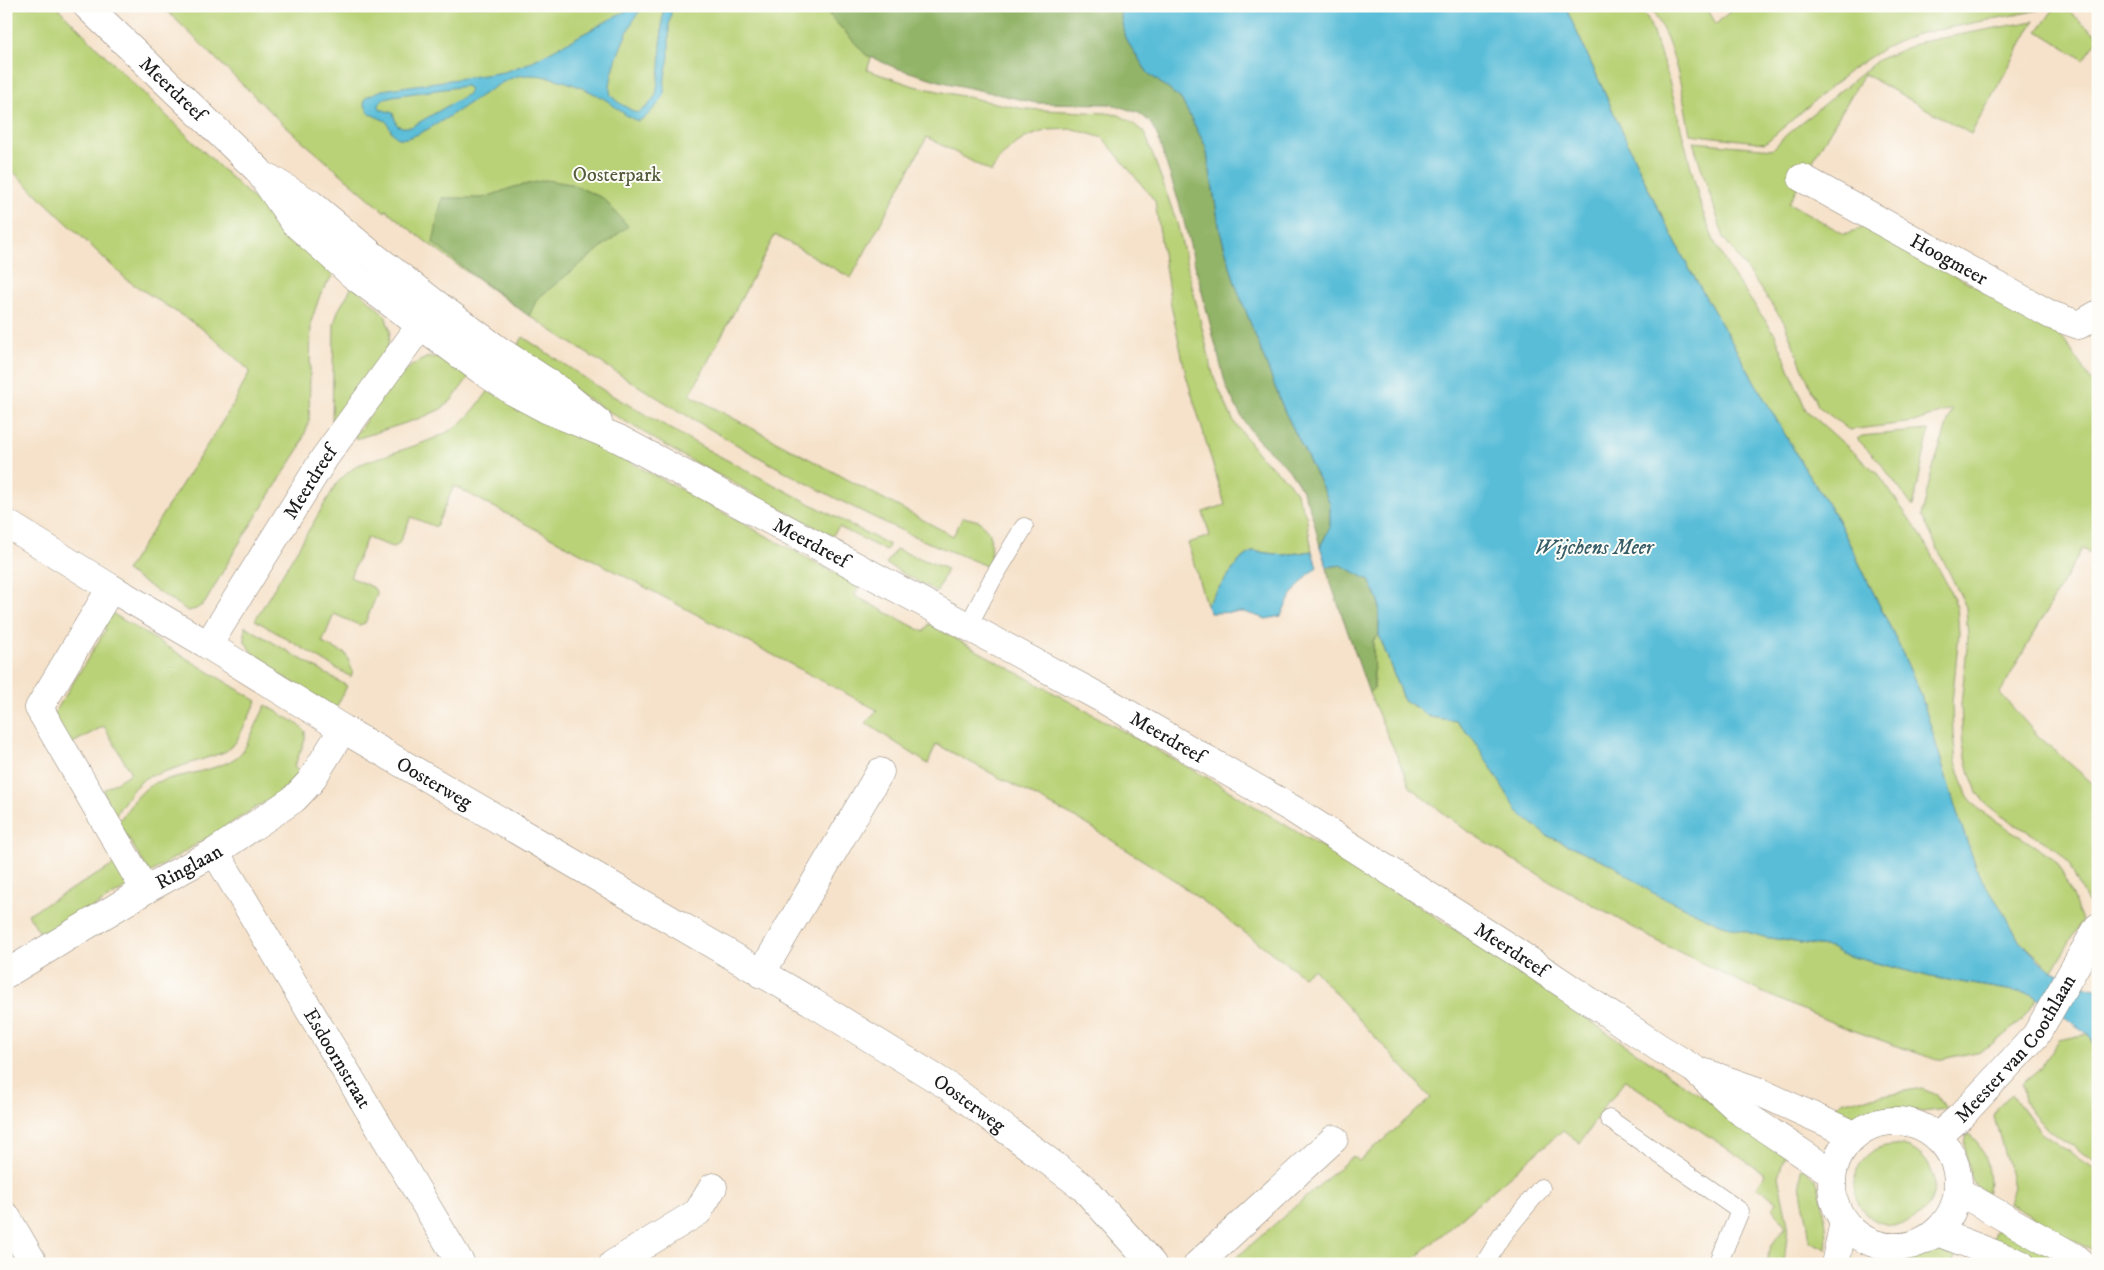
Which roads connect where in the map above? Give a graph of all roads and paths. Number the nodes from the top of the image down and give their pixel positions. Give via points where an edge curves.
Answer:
1 (87, 6) edge
2 (1802, 178) dead end
3 (428, 314) junction
4 (2098, 314) edge
5 (6, 523) edge
6 (1024, 527) dead end
7 (111, 588) junction
8 (968, 626) junction
9 (208, 645) junction
10 (343, 728) junction
11 (880, 772) dead end
12 (215, 852) junction
13 (145, 890) junction
14 (2098, 927) edge
15 (6, 974) edge
16 (762, 974) junction
17 (1694, 1069) junction
18 (1609, 1119) dead end
19 (1854, 1135) junction
20 (1937, 1136) junction
21 (1334, 1139) dead end
22 (1832, 1173) junction
23 (713, 1187) dead end
24 (1541, 1188) dead end
25 (1958, 1191) junction
26 (6, 1216) edge
27 (1844, 1222) junction
28 (1937, 1232) junction
29 (1892, 1256) edge
30 (34, 1264) edge
31 (462, 1264) edge
32 (613, 1264) edge
33 (1152, 1264) edge
34 (1198, 1264) edge
35 (1484, 1264) edge
36 (1718, 1264) edge
37 (1835, 1264) edge
38 (2021, 1264) edge
39 (2082, 1264) edge

1 - 3 street, Meerdreef via 258,170 294,222 353,275
2 - 4 street, Hoogmeer via 2050,315 2079,325
3 - 8 street, Meerdreef via 481,370 514,392 619,439
3 - 9 street, Meerdreef via 325,457
5 - 7 street, Oosterweg
6 - 8 lane
7 - 9 street, Oosterweg
7 - 13 street via 39,708
8 - 17 street, Meerdreef via 1101,698 1294,810
9 - 10 street, Oosterweg
10 - 12 street, Ringlaan via 310,782 294,799
10 - 16 street, Oosterweg
11 - 16 street
12 - 13 street, Ringlaan
12 - 31 street, Esdoornstraat
13 - 15 street, Ringlaan
14 - 20 street, Meester van Coothlaan via 2036,1035 1961,1116
16 - 33 street, Oosterweg via 948,1086 1083,1188
17 - 19 street, Meerdreef via 1756,1091
17 - 22 street, Meerdreef via 1742,1113
18 - 36 lane via 1740,1211
19 - 20 street via 1877,1123 1902,1121
19 - 22 street via 1840,1152
20 - 25 street via 1956,1166
21 - 34 street
22 - 27 street via 1833,1199
23 - 32 street via 698,1212
24 - 35 lane via 1502,1235
25 - 28 street via 1951,1214
25 - 39 street via 2074,1256
26 - 30 street
27 - 29 street via 1855,1233 1883,1246
27 - 37 street
28 - 29 street
28 - 38 street

